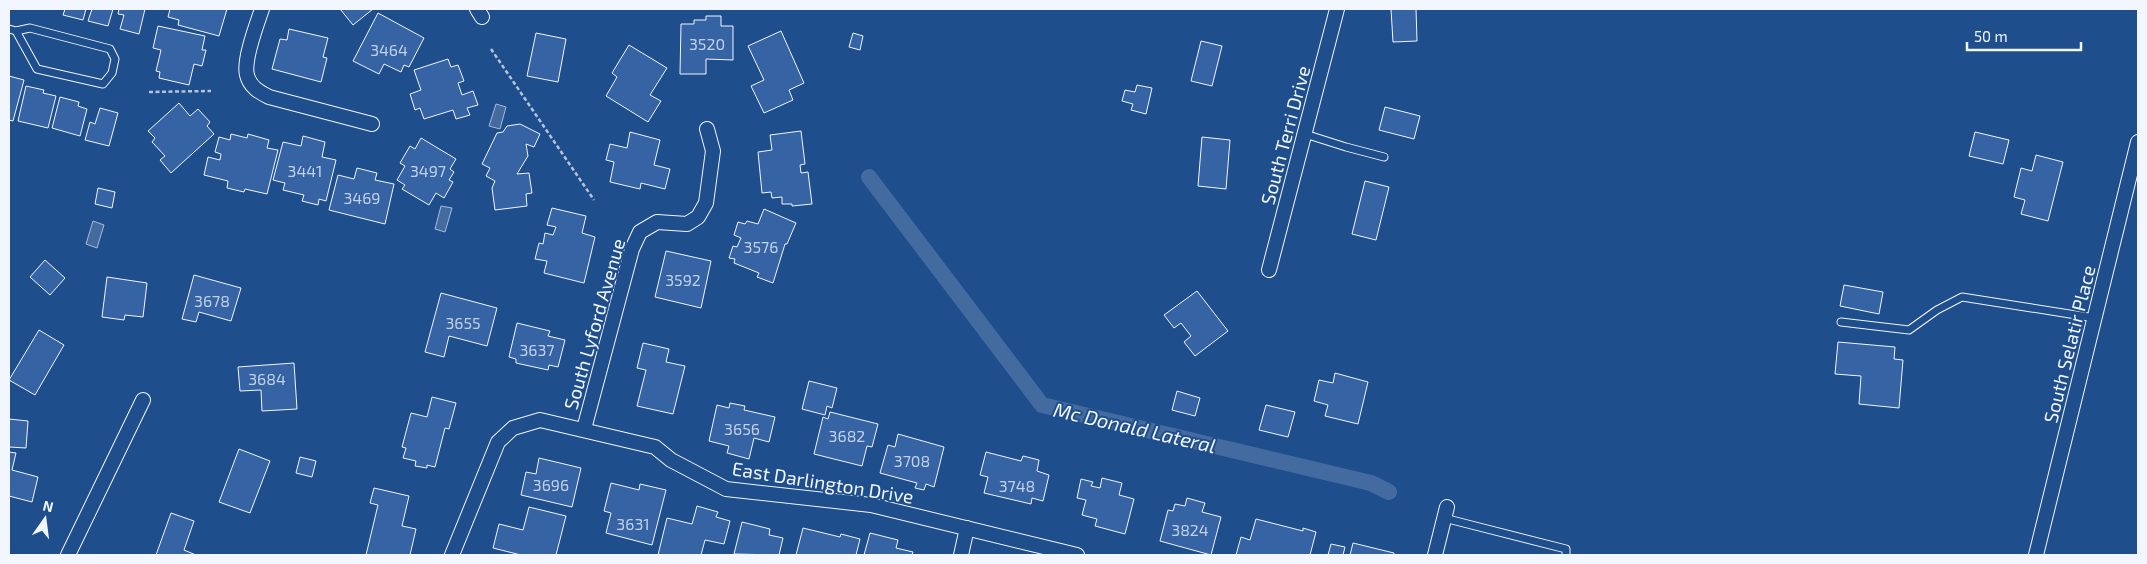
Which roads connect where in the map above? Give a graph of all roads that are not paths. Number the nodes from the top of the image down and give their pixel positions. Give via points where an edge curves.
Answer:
1 (262, 9) edge
2 (1337, 9) edge
3 (12, 30) edge
4 (372, 124) dead end
5 (708, 129) dead end
6 (1304, 134) junction
7 (2138, 142) edge
8 (1384, 157) dead end
9 (1269, 270) dead end
10 (2095, 318) junction
11 (1841, 322) dead end
12 (143, 400) dead end
13 (584, 429) junction
14 (1446, 512) joint
15 (967, 528) junction
16 (68, 555) edge
17 (452, 555) edge
18 (961, 555) edge
19 (1076, 555) edge
20 (1435, 555) edge
21 (1566, 555) edge
22 (2036, 555) edge

1 - 4 street via 247,61 246,74 252,85 269,97
2 - 6 street, South Terri Drive
3 - 3 lane via 30,28 110,49 115,59 112,73 102,84 37,69
5 - 13 street, South Lyford Avenue via 713,151 706,203 698,217 687,224 657,222 640,232 632,249
6 - 8 lane
6 - 9 street, South Terri Drive
7 - 10 street, South Selatir Place
10 - 11 lane via 1962,297 1909,330
10 - 22 street, South Selatir Place
12 - 16 street
13 - 15 street, East Darlington Drive via 655,447 671,460 726,489 871,505
13 - 17 street, East Darlington Drive via 540,420 513,428 498,442
14 - 20 street
14 - 21 lane via 1566,549
15 - 18 street
15 - 19 street, East Darlington Drive

